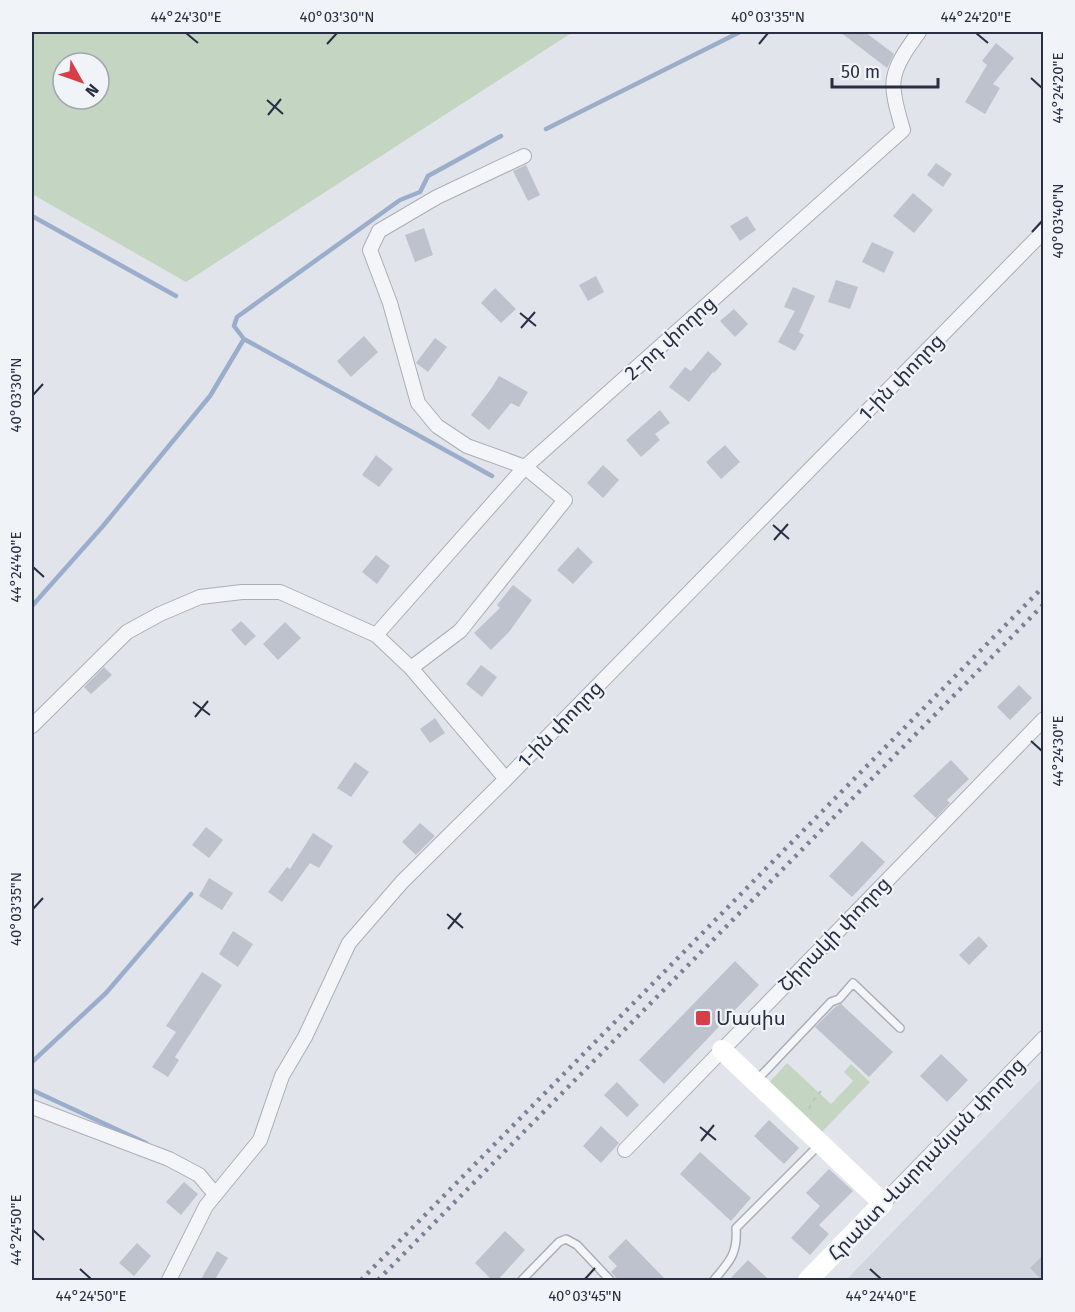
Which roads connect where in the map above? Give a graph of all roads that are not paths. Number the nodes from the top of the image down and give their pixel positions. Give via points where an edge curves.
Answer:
1 (919, 32) edge
2 (524, 156) dead end
3 (1044, 231) edge
4 (525, 467) junction
5 (376, 635) junction
6 (411, 668) junction
7 (1044, 718) edge
8 (32, 726) edge
9 (506, 779) junction
10 (900, 1028) dead end
11 (1044, 1038) edge
12 (722, 1050) junction
13 (755, 1082) junction
14 (32, 1107) edge
15 (821, 1144) junction
16 (625, 1150) dead end
17 (215, 1194) junction
18 (883, 1203) junction
19 (169, 1281) edge
20 (522, 1281) edge
21 (610, 1281) edge
22 (714, 1281) edge
23 (808, 1281) edge

1 - 4 street, 2-րդ փողոց via 893,79 903,130
2 - 4 street via 437,197 379,231 370,250 390,303 418,403 437,426 467,446
3 - 9 street, 1-ին փողոց
4 - 5 street, 2-րդ փողոց
4 - 6 street via 565,500 460,631
5 - 6 street
5 - 8 street via 280,592 200,597 127,632
6 - 9 street
7 - 12 street, Շիրակի փողոց
9 - 17 street, 1-ին փողոց via 402,882 349,943 282,1076 260,1140
10 - 13 lane via 853,983
11 - 18 street, Հրանտ Վարդանյան փողոց
12 - 13 main road
12 - 16 street, Շիրակի փողոց
13 - 15 main road
14 - 17 street via 169,1160 199,1175
15 - 18 main road
15 - 22 lane via 736,1228 737,1244 730,1261
17 - 19 street, 1-ին փողոց
18 - 23 main road, Հրանտ Վարդանյան փողոց
20 - 21 lane via 566,1239 577,1245

